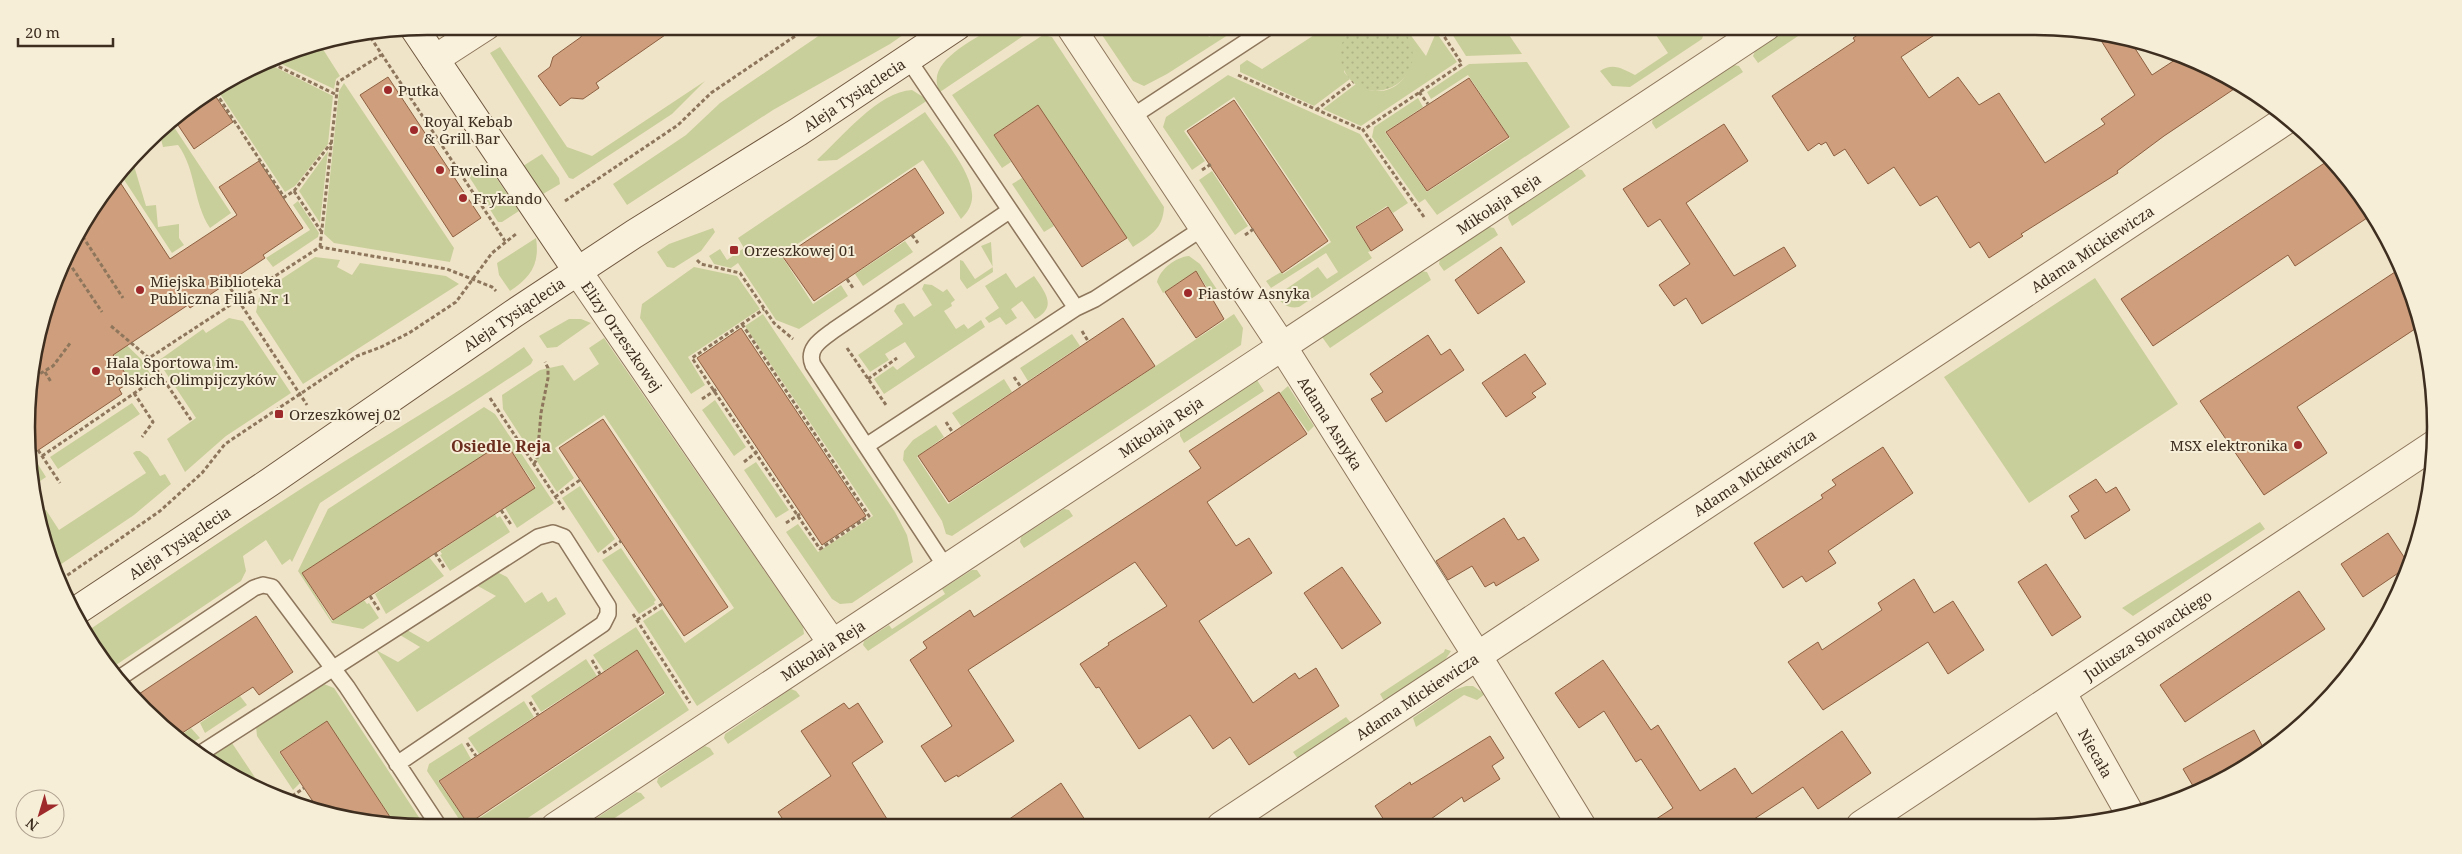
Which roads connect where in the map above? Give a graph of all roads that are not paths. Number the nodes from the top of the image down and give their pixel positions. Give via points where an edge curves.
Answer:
1 (419, 35) edge
2 (472, 35) edge
3 (944, 35) edge
4 (1076, 35) edge
5 (1256, 35) edge
6 (1753, 35) edge
7 (435, 59) junction
8 (908, 60) junction
9 (1130, 118) junction
10 (2282, 123) edge
11 (1010, 211) junction
12 (1203, 228) junction
13 (578, 272) junction
14 (1076, 308) junction
15 (1282, 346) junction
16 (866, 446) junction
17 (2426, 450) edge
18 (947, 569) junction
19 (80, 608) edge
20 (832, 643) junction
21 (1478, 657) junction
22 (332, 667) junction
23 (123, 675) edge
24 (2062, 693) junction
25 (205, 750) edge
26 (397, 764) junction
27 (2127, 808) edge
28 (434, 819) edge
29 (568, 819) edge
30 (1232, 819) edge
31 (1577, 819) edge
32 (1870, 819) edge

1 - 7 street, Elizy Orzeszkowej
2 - 7 street
3 - 8 street, Aleja Tysiąclecia
4 - 9 street, Adama Asnyka
5 - 9 lane
6 - 15 street, Mikołaja Reja
7 - 13 street, Elizy Orzeszkowej
8 - 11 lane
8 - 13 street, Aleja Tysiąclecia
9 - 12 street, Adama Asnyka
10 - 21 street, Adama Mickiewicza
11 - 14 lane
11 - 16 lane via 834,330 814,347 810,355 813,365
12 - 14 lane via 1095,299
12 - 15 street, Adama Asnyka
13 - 19 street, Aleja Tysiąclecia
13 - 20 street, Elizy Orzeszkowej
14 - 16 lane
15 - 18 street, Mikołaja Reja
15 - 21 street, Adama Asnyka
16 - 18 lane
17 - 24 street, Juliusza Słowackiego
18 - 20 street, Mikołaja Reja
20 - 29 street, Mikołaja Reja
21 - 30 street, Adama Mickiewicza
21 - 31 street, Adama Asnyka
22 - 23 lane via 276,590 263,585
22 - 25 lane
22 - 26 lane
22 - 26 lane via 538,537 553,533 565,539 608,606 603,624
24 - 27 street, Niecała
24 - 32 street, Juliusza Słowackiego
26 - 28 lane

